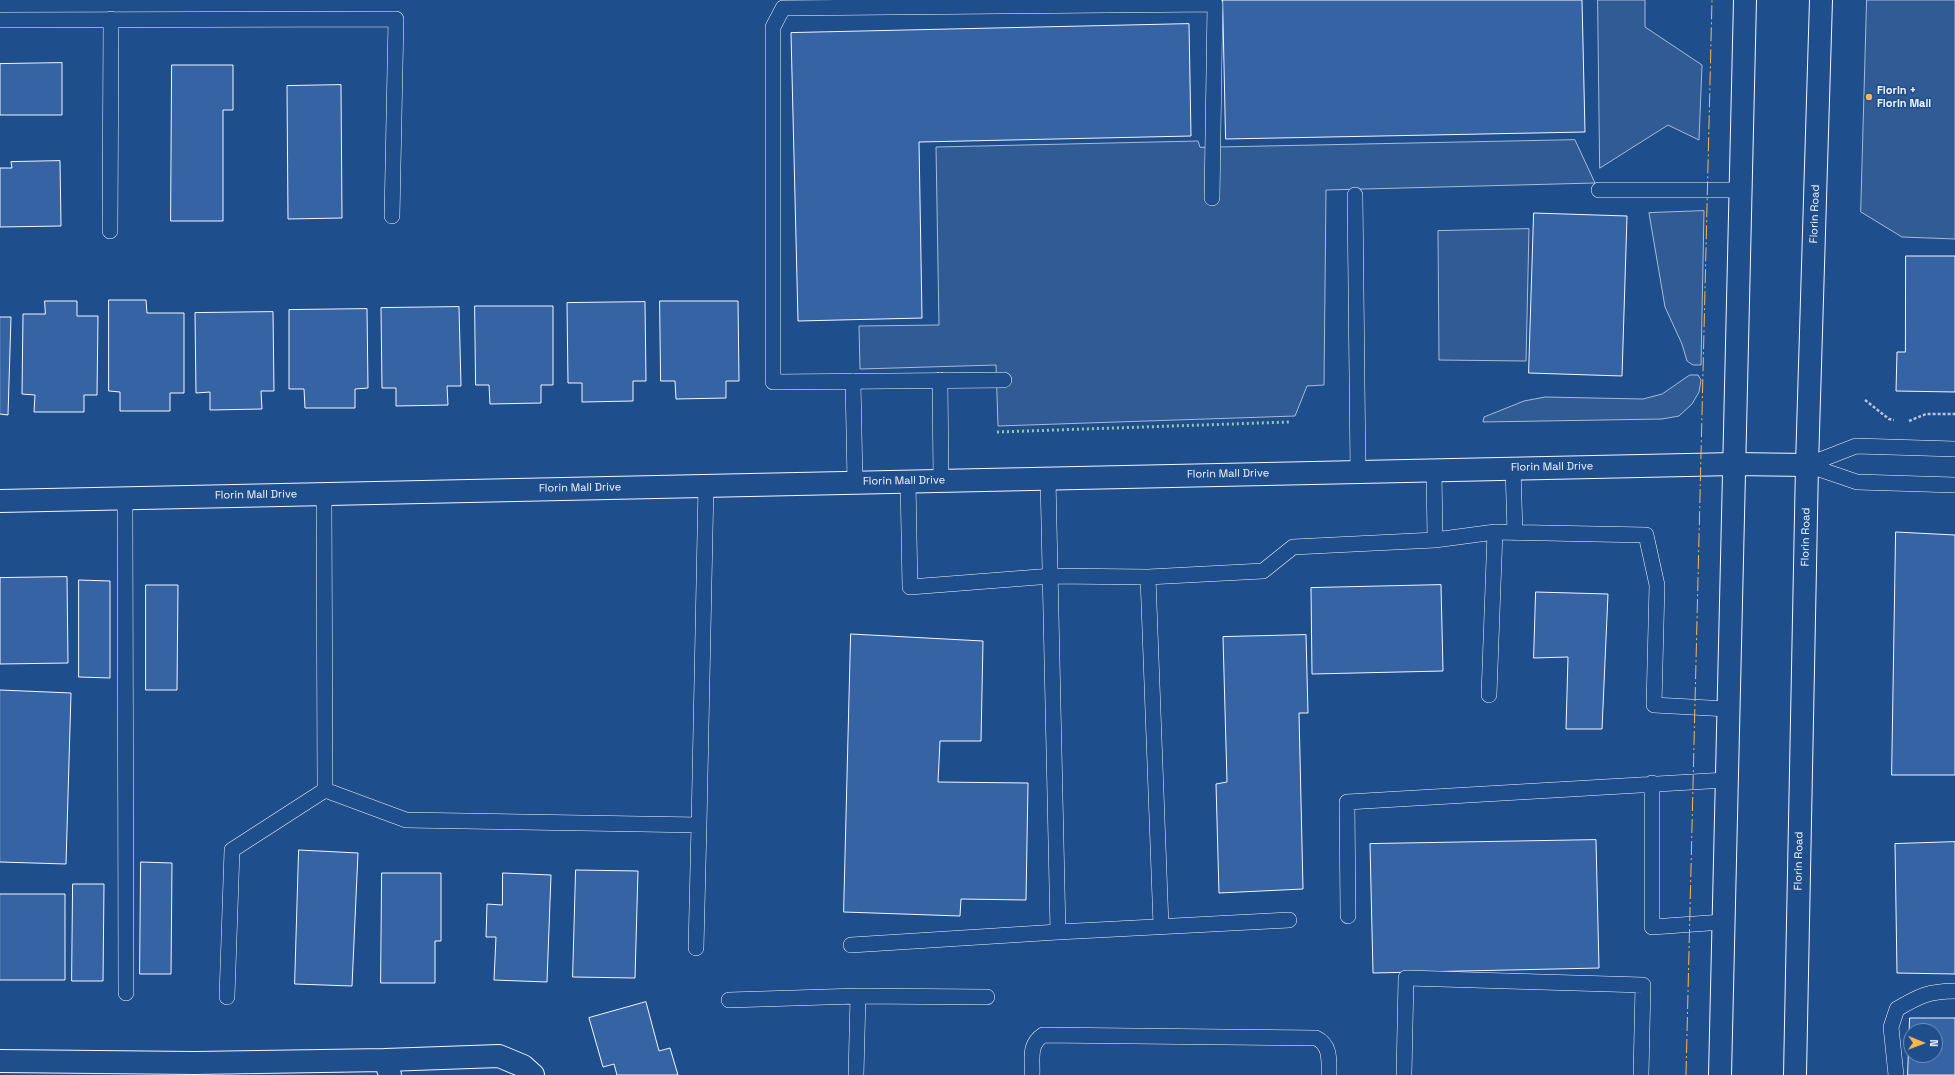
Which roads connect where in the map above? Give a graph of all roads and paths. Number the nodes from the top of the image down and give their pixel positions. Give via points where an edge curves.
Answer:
1 (1745, 0) edge
2 (1821, 0) edge
3 (111, 19) junction
4 (0, 20) edge
5 (1599, 190) dead end
6 (1741, 190) junction
7 (1355, 195) dead end
8 (1212, 198) dead end
9 (392, 216) dead end
10 (110, 231) dead end
11 (940, 380) junction
12 (1004, 380) dead end
13 (853, 381) junction
14 (1866, 400) dead end
15 (1955, 414) edge
16 (1901, 421) dead end
17 (1907, 422) dead end
18 (1955, 449) edge
19 (1734, 464) junction
20 (1807, 465) junction
21 (1513, 468) junction
22 (1434, 470) junction
23 (1358, 472) junction
24 (1048, 478) junction
25 (908, 481) junction
26 (941, 481) junction
27 (855, 482) junction
28 (706, 485) junction
29 (1955, 485) edge
30 (324, 494) junction
31 (125, 498) junction
32 (0, 501) edge
33 (1495, 532) junction
34 (1515, 533) junction
35 (1435, 540) junction
36 (1052, 576) junction
37 (1148, 577) junction
38 (1489, 696) dead end
39 (1728, 709) junction
40 (1726, 780) junction
41 (1652, 783) junction
42 (325, 790) junction
43 (700, 825) junction
44 (1348, 916) dead end
45 (1288, 920) dead end
46 (1724, 922) junction
47 (1161, 926) junction
48 (1058, 932) junction
49 (852, 946) dead end
50 (696, 948) dead end
51 (1955, 992) edge
52 (126, 993) dead end
53 (858, 996) junction
54 (227, 997) dead end
55 (987, 997) dead end
56 (729, 1000) dead end
57 (0, 1061) edge
58 (388, 1068) edge
59 (195, 1069) edge
60 (533, 1075) edge
61 (856, 1075) edge
62 (1032, 1075) edge
63 (1329, 1075) edge
64 (1404, 1075) edge
65 (1641, 1075) edge
66 (1720, 1075) edge
67 (1795, 1075) edge
68 (1896, 1075) edge

1 - 6 street
2 - 20 street, Florin Road
3 - 4 lane
3 - 9 lane via 396,19
3 - 10 lane
5 - 6 lane
6 - 19 street
7 - 23 lane
8 - 13 lane via 1215,4 783,8 773,26 772,382
11 - 12 lane
11 - 13 lane
11 - 26 lane
13 - 27 lane
14 - 16 path via 1889,419
15 - 17 path via 1926,414
18 - 20 lane via 1856,446
19 - 20 street, Florin Mall Drive
19 - 21 street, Florin Mall Drive
19 - 39 street
20 - 29 lane via 1857,482
20 - 67 street, Florin Road
21 - 22 street, Florin Mall Drive
21 - 34 lane
22 - 23 street, Florin Mall Drive
22 - 35 lane
23 - 24 street, Florin Mall Drive
24 - 26 street, Florin Mall Drive
24 - 36 lane
25 - 26 street, Florin Mall Drive
25 - 27 street, Florin Mall Drive
25 - 36 lane via 910,587
27 - 28 street, Florin Mall Drive
28 - 30 street, Florin Mall Drive
28 - 43 lane
30 - 31 street, Florin Mall Drive
30 - 42 lane
31 - 32 street, Florin Mall Drive
31 - 52 lane
33 - 34 lane
33 - 35 lane
33 - 38 lane
34 - 39 lane via 1646,535 1657,585 1654,704
35 - 37 lane via 1293,547 1263,571
36 - 37 lane
36 - 48 lane
37 - 47 lane
39 - 40 street
40 - 41 lane
40 - 46 street
41 - 44 lane via 1347,802
41 - 46 lane via 1652,927
42 - 43 lane via 406,820
42 - 54 lane via 232,850
43 - 50 lane
45 - 47 lane
46 - 66 street
47 - 48 lane
48 - 49 lane
51 - 68 lane via 1936,991 1917,997 1897,1009 1891,1027
53 - 55 lane
53 - 56 lane
53 - 61 lane
57 - 59 street
58 - 59 street
58 - 60 street via 499,1056 523,1066
62 - 63 lane via 1033,1047 1035,1040 1043,1035 1316,1038 1322,1041 1326,1048
64 - 65 lane via 1406,978 1643,985

